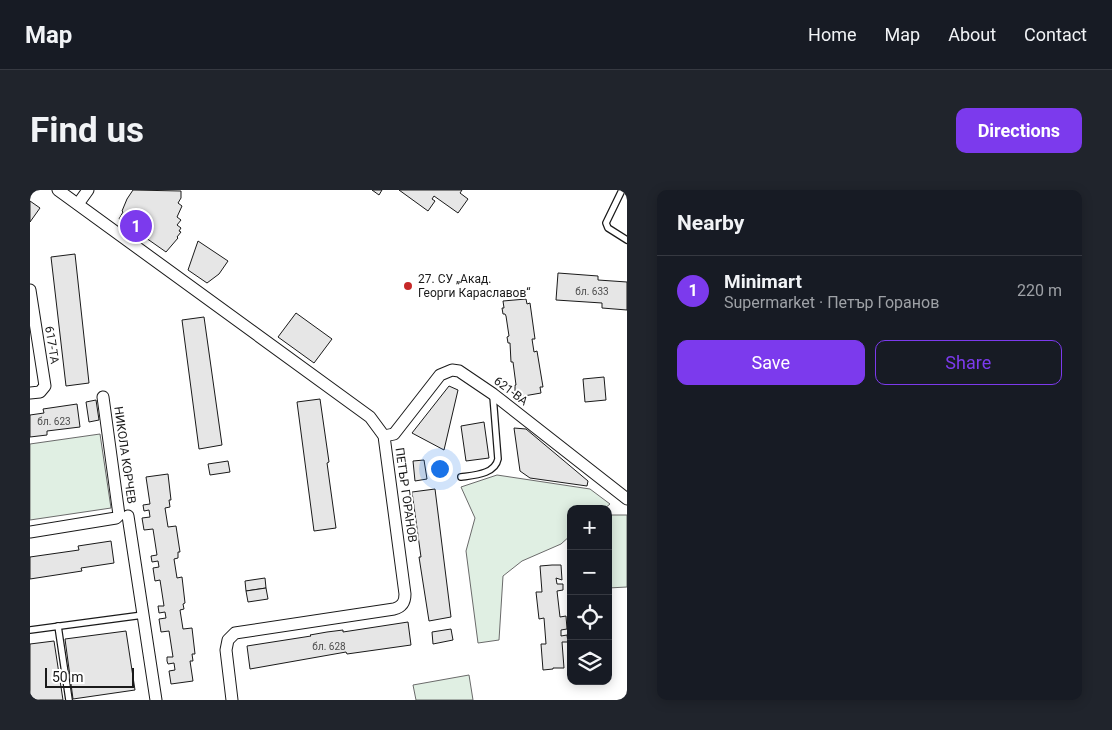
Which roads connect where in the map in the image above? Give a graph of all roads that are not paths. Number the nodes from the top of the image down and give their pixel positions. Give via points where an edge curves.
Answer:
1 (58, 190) edge
2 (88, 190) edge
3 (622, 190) edge
4 (78, 204) junction
5 (627, 240) edge
6 (30, 290) edge
7 (30, 393) edge
8 (493, 394) junction
9 (103, 396) dead end
10 (384, 436) junction
11 (461, 477) dead end
12 (627, 499) edge
13 (128, 516) dead end
14 (30, 532) edge
15 (143, 615) junction
16 (58, 626) junction
17 (30, 630) edge
18 (69, 700) edge
19 (156, 700) edge
20 (232, 700) edge

1 - 4 street, ПЕТЪР ГОРАНОВ
2 - 4 street
3 - 5 lane via 606,223 608,228
4 - 10 street, ПЕТЪР ГОРАНОВ via 370,417
6 - 7 street, 617-ТА via 45,386 40,392
8 - 10 street, 621-ВА via 465,374 452,370 446,372 440,375 394,434
8 - 11 lane via 497,464 484,473
8 - 12 street, 621-ВА
9 - 14 street, НИКОЛА КОРЧЕВ via 119,515
10 - 20 street, ПЕТЪР ГОРАНОВ via 404,602 394,609 235,633 228,640 226,650
13 - 15 street, НИКОЛА КОРЧЕВ
15 - 16 lane
15 - 19 street, НИКОЛА КОРЧЕВ
16 - 17 lane
16 - 18 lane

